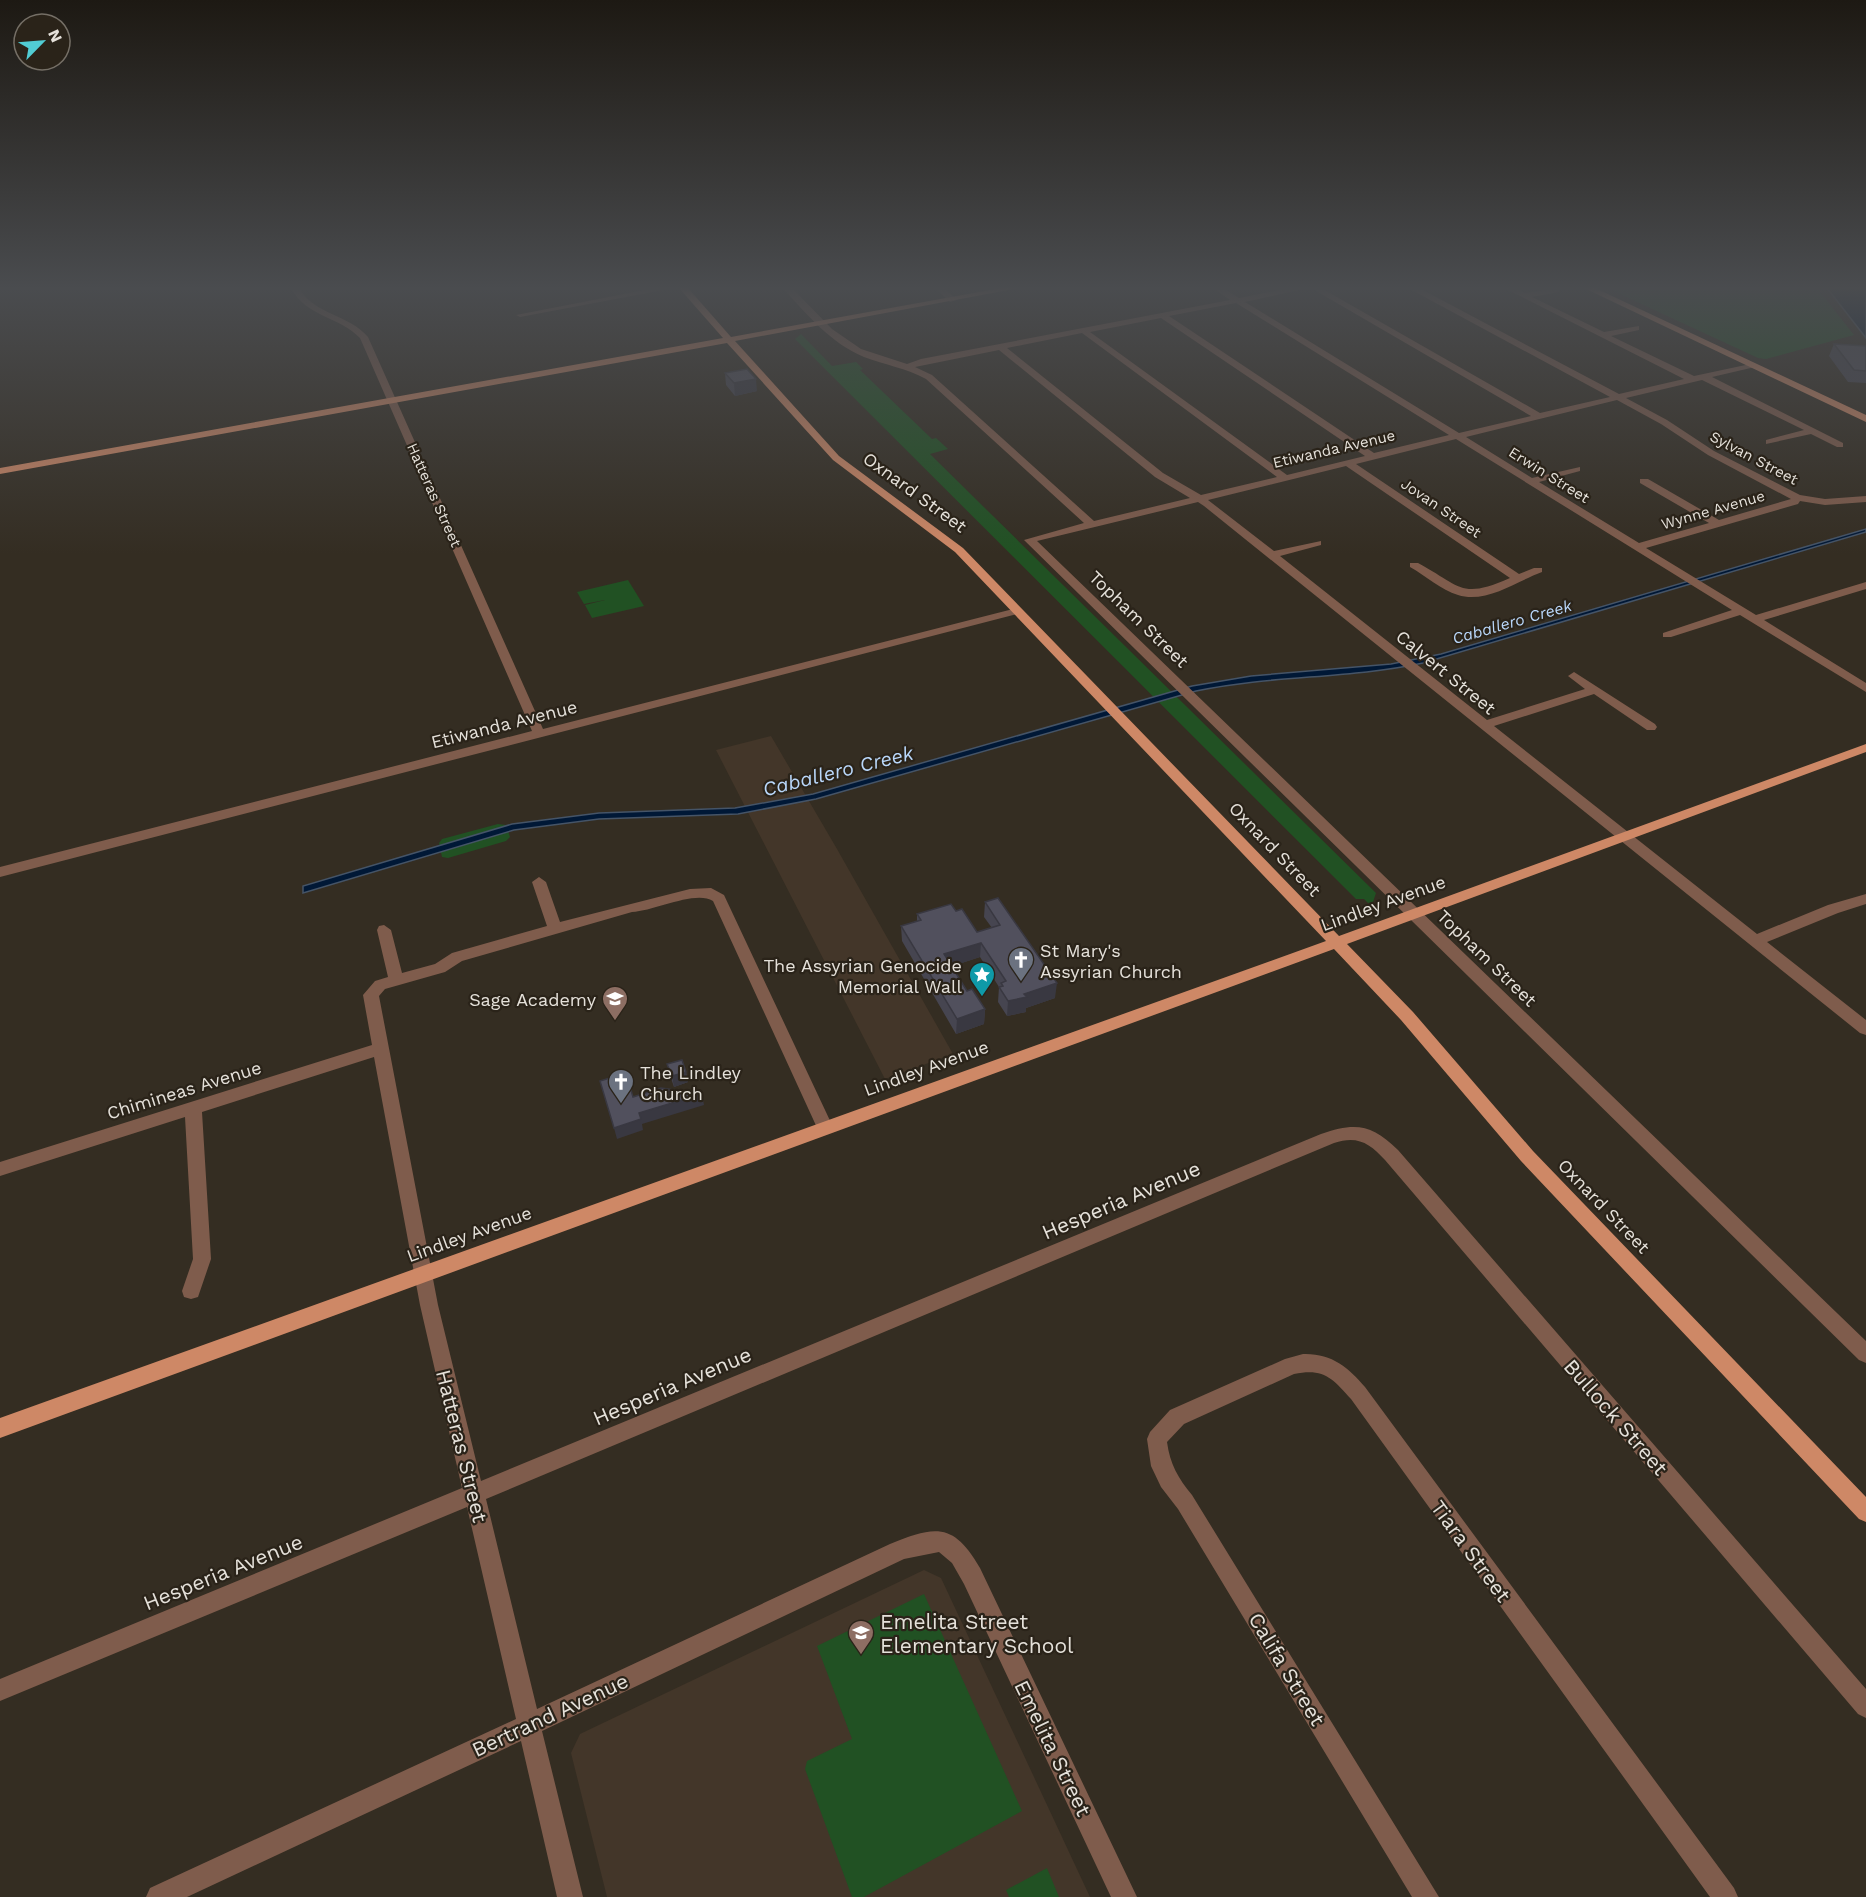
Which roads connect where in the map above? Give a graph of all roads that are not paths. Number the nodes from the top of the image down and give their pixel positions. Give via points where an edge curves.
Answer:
1 (381, 377) edge
2 (524, 377) edge
3 (763, 377) edge
4 (928, 377) edge
5 (1037, 377) edge
6 (1146, 377) edge
7 (1253, 377) edge
8 (1361, 377) edge
9 (1469, 377) edge
10 (1578, 377) edge
11 (1693, 377) edge
12 (1708, 377) edge
13 (1776, 377) edge
14 (1699, 379) junction
15 (1618, 398) junction
16 (392, 400) junction
17 (1540, 417) junction
18 (1866, 419) edge
19 (1813, 431) junction
20 (1457, 436) junction
21 (1769, 442) dead end
22 (1840, 445) dead end
23 (1373, 457) junction
24 (1348, 463) junction
25 (1577, 469) dead end
26 (0, 471) edge
27 (1285, 478) junction
28 (1530, 481) junction
29 (1644, 481) dead end
30 (1200, 498) junction
31 (1797, 498) junction
32 (1866, 499) edge
33 (1091, 524) junction
34 (1718, 524) junction
35 (1029, 540) joint
36 (1317, 543) dead end
37 (1637, 547) junction
38 (1271, 555) junction
39 (1413, 565) dead end
40 (1538, 570) dead end
41 (1518, 578) junction
42 (1866, 585) edge
43 (1017, 611) junction
44 (1741, 611) junction
45 (1755, 619) junction
46 (1667, 635) dead end
47 (1574, 676) dead end
48 (1866, 688) edge
49 (1595, 690) junction
50 (1484, 725) junction
51 (1651, 727) dead end
52 (539, 733) junction
53 (1866, 748) edge
54 (1625, 837) junction
55 (0, 872) edge
56 (539, 882) dead end
57 (1866, 899) edge
58 (1413, 914) junction
59 (555, 929) junction
60 (384, 930) dead end
61 (1756, 940) junction
62 (1337, 943) junction
63 (396, 980) junction
64 (1866, 1029) edge
65 (380, 1049) junction
66 (193, 1108) junction
67 (825, 1127) junction
68 (1363, 1132) joint
69 (0, 1169) edge
70 (422, 1274) junction
71 (191, 1291) dead end
72 (1866, 1354) edge
73 (0, 1428) edge
74 (1157, 1439) joint
75 (474, 1494) junction
76 (1866, 1512) edge
77 (942, 1541) joint
78 (0, 1690) edge
79 (1866, 1706) edge
80 (529, 1725) junction
81 (159, 1897) edge
82 (570, 1897) edge
83 (1124, 1897) edge
84 (1426, 1897) edge
85 (1725, 1897) edge

1 - 16 street, Hatteras Street
2 - 16 main road
3 - 43 main road, Oxnard Street via 831,453 856,476 947,539
4 - 33 street
5 - 30 street, Calvert Street via 1159,475
6 - 27 street
7 - 23 street
8 - 20 street, Erwin Street
9 - 17 street
10 - 15 street, Sylvan Street
11 - 14 street
12 - 14 street, Etiwanda Avenue
13 - 18 main road
14 - 15 street, Etiwanda Avenue
14 - 19 street
15 - 17 street, Etiwanda Avenue
15 - 31 street, Sylvan Street
16 - 26 main road
16 - 52 street, Hatteras Street
17 - 20 street, Etiwanda Avenue
19 - 21 street
19 - 22 street
20 - 23 street, Etiwanda Avenue
20 - 28 street, Erwin Street
23 - 24 street, Etiwanda Avenue
24 - 27 street, Etiwanda Avenue
24 - 41 street, Jovan Street
25 - 28 street
27 - 30 street, Etiwanda Avenue
28 - 37 street, Erwin Street
29 - 34 street
30 - 33 street, Etiwanda Avenue
30 - 38 street, Calvert Street
31 - 32 street, Wynne Avenue via 1825,502
31 - 34 street, Wynne Avenue
33 - 35 street, Etiwanda Avenue
34 - 37 street, Wynne Avenue
35 - 58 street, Topham Street
36 - 38 street
37 - 44 street, Erwin Street
38 - 50 street, Calvert Street
39 - 41 street via 1467,594
40 - 41 street
42 - 45 street
43 - 52 street, Etiwanda Avenue
43 - 62 main road, Oxnard Street
44 - 45 street, Erwin Street
44 - 46 street
45 - 48 street, Erwin Street
47 - 49 street
49 - 50 street
49 - 51 street
50 - 54 street, Calvert Street
52 - 55 street, Etiwanda Avenue
53 - 54 main road, Lindley Avenue
54 - 58 main road, Lindley Avenue
54 - 61 street, Calvert Street
56 - 59 street
57 - 61 street
58 - 62 main road, Lindley Avenue
58 - 72 street, Topham Street
59 - 63 street via 457,957 440,968
59 - 67 street via 632,907 711,892 719,898
60 - 63 street
61 - 64 street, Calvert Street
62 - 67 main road, Lindley Avenue
62 - 76 main road, Oxnard Street via 1436,1047 1527,1156
63 - 65 street, Hatteras Street via 380,986 370,998
65 - 66 street, Chimineas Avenue
65 - 70 street, Hatteras Street
66 - 69 street, Chimineas Avenue
66 - 71 street via 202,1259
67 - 70 main road, Lindley Avenue
68 - 75 street, Hesperia Avenue via 1327,1138
68 - 79 street, Bullock Street via 1381,1142
70 - 73 main road, Lindley Avenue
70 - 75 street, Hatteras Street
74 - 84 street, Califa Street via 1158,1462 1169,1484 1185,1502
74 - 85 street, Tiara Street via 1177,1417 1292,1365 1307,1361 1323,1363 1341,1373
75 - 78 street, Hesperia Avenue
75 - 80 street, Hatteras Street
77 - 80 street, Bertrand Avenue via 918,1542 896,1551
77 - 83 street, Emelita Street via 960,1555 972,1576
80 - 81 street, Bertrand Avenue
80 - 82 street, Hatteras Street

